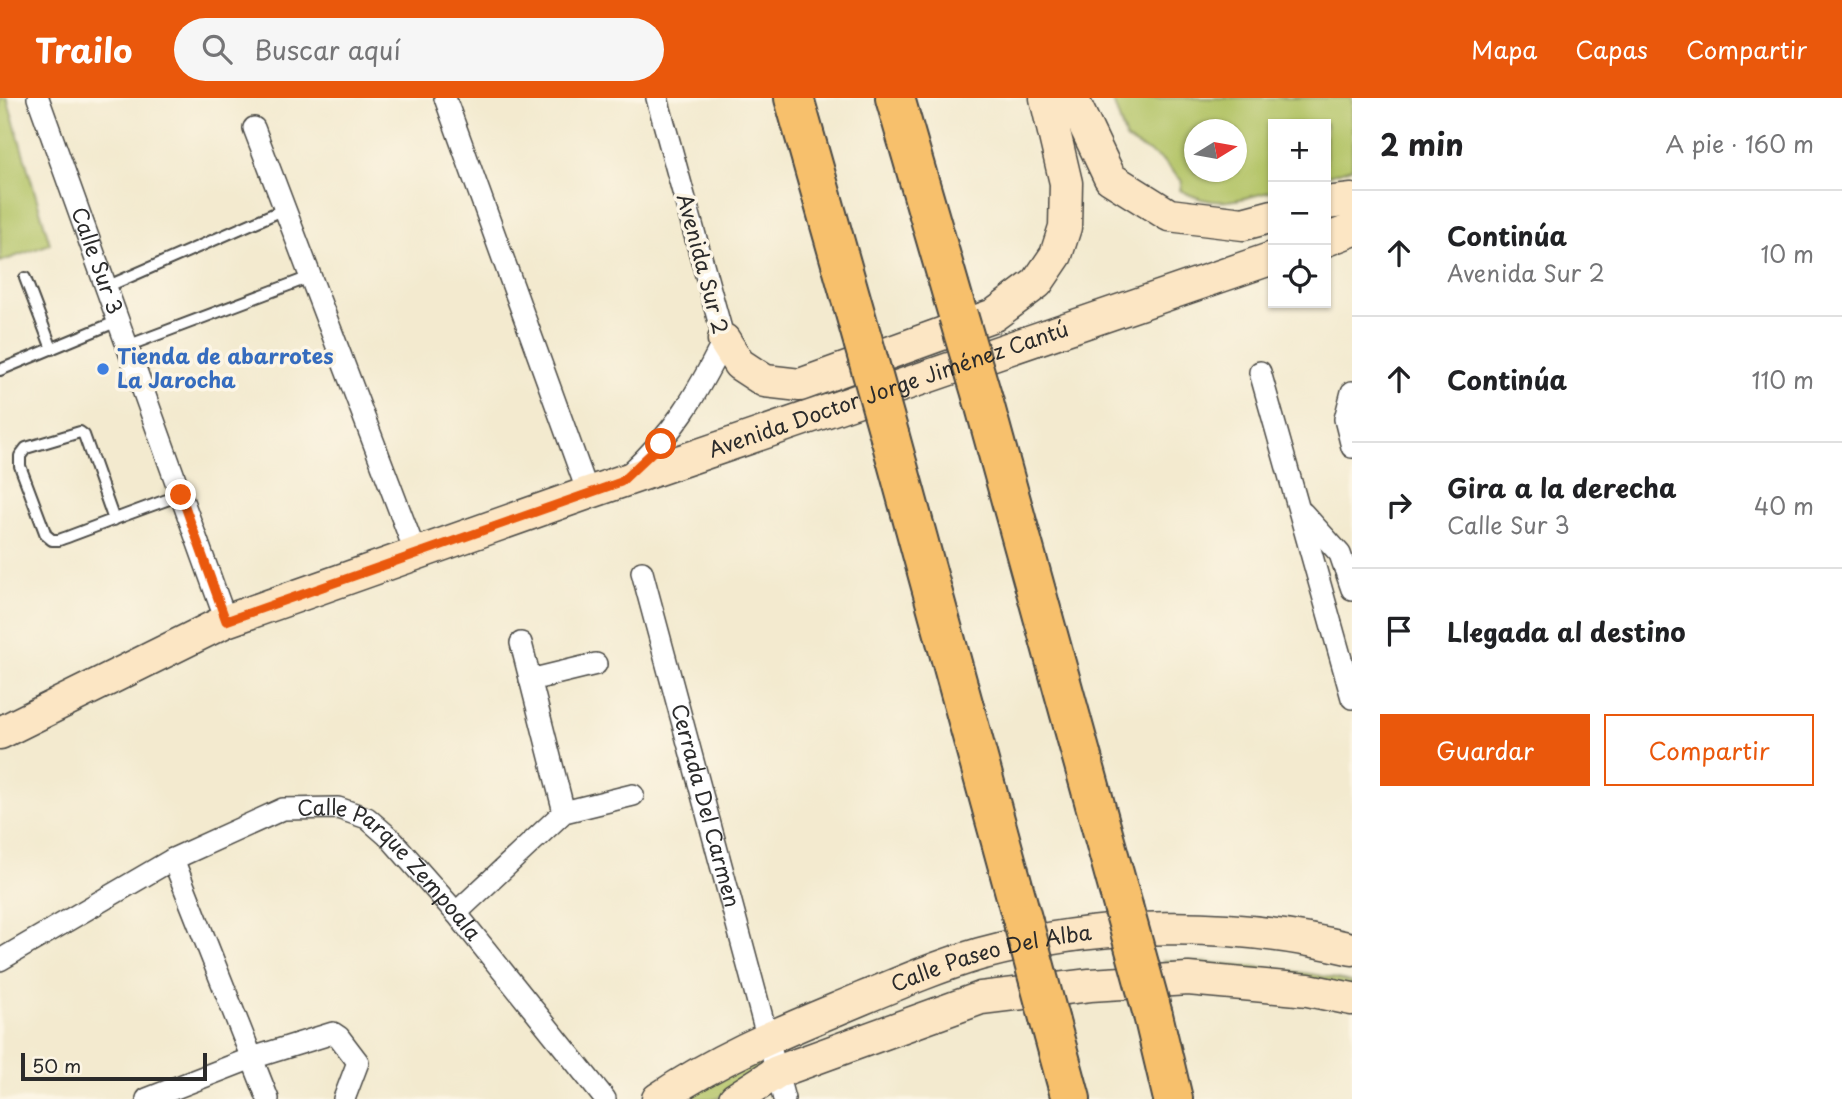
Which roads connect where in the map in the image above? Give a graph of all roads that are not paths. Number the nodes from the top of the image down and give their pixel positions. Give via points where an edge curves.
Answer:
1 (38, 98) edge
2 (445, 98) edge
3 (657, 98) edge
4 (794, 98) edge
5 (895, 98) edge
6 (1046, 98) edge
7 (1072, 98) edge
8 (254, 128) dead end
9 (1352, 200) edge
10 (1331, 202) edge
11 (285, 209) junction
12 (1268, 217) edge
13 (1352, 230) edge
14 (1331, 238) edge
15 (1268, 260) edge
16 (310, 277) junction
17 (25, 278) dead end
18 (106, 287) junction
19 (118, 321) junction
20 (724, 340) junction
21 (127, 346) junction
22 (52, 349) junction
23 (0, 370) edge
24 (1260, 372) dead end
25 (1352, 392) edge
26 (1352, 447) edge
27 (621, 482) junction
28 (587, 493) junction
29 (181, 495) junction
30 (1299, 508) junction
31 (114, 520) junction
32 (416, 554) junction
33 (642, 572) dead end
34 (1352, 589) edge
35 (226, 621) junction
36 (521, 643) dead end
37 (596, 664) dead end
38 (530, 680) junction
39 (1352, 698) edge
40 (0, 733) edge
41 (633, 795) dead end
42 (564, 812) junction
43 (173, 859) junction
44 (456, 913) junction
45 (1352, 949) edge
46 (0, 960) edge
47 (1352, 999) edge
48 (766, 1038) junction
49 (252, 1058) junction
50 (780, 1086) edge
51 (147, 1099) edge
52 (268, 1099) edge
53 (344, 1099) edge
54 (605, 1099) edge
55 (658, 1099) edge
56 (735, 1099) edge
57 (1071, 1099) edge
58 (1173, 1099) edge

1 - 18 street, Calle Sur 3
2 - 28 street
3 - 20 street, Avenida Sur 2
4 - 57 highway, bridge
5 - 58 highway, bridge via 984,403
6 - 20 main road via 1066,183 1065,227 1056,255 1037,283 994,315 800,385 765,381 740,364
7 - 12 main road via 1110,178 1169,215 1243,224
8 - 11 street
9 - 10 main road
11 - 16 street
11 - 18 lane
13 - 14 main road
15 - 27 main road, Avenida Doctor Jorge Jiménez Cantú
16 - 21 lane
16 - 32 street
17 - 22 lane
18 - 19 street, Calle Sur 3
19 - 21 street, Calle Sur 3
19 - 22 lane
20 - 27 street, Avenida Sur 2 via 695,397 661,444
21 - 29 street, Calle Sur 3
22 - 23 lane
24 - 30 street
25 - 26 street via 1345,419
27 - 28 main road, Avenida Doctor Jorge Jiménez Cantú
28 - 32 main road, Avenida Doctor Jorge Jiménez Cantú
29 - 31 lane
29 - 35 street, Calle Sur 3
30 - 34 street via 1340,554
30 - 39 street
31 - 31 lane via 52,540 46,535 20,456 26,448 74,432 84,435
32 - 35 main road, Avenida Doctor Jorge Jiménez Cantú
33 - 48 street, Cerrada Del Carmen
35 - 40 main road, Avenida Doctor Jorge Jiménez Cantú
36 - 38 street
37 - 38 street
38 - 42 street
41 - 42 street
42 - 44 street
43 - 44 street, Calle Parque Zempoala via 283,809 338,808 367,818 390,838
43 - 46 street, Calle Parque Zempoala
43 - 49 street
44 - 54 street, Calle Parque Zempoala
45 - 48 main road, Calle Paseo Del Alba via 1300,937 1191,927 1088,933 980,954
47 - 50 main road, Calle Paseo Del Alba via 1308,990 1188,979 981,998
48 - 50 street, Cerrada Del Carmen
48 - 55 main road, Calle Paseo Del Alba via 698,1072
49 - 51 street
49 - 52 street
49 - 53 street via 333,1033 358,1062
50 - 56 main road, Calle Paseo Del Alba

